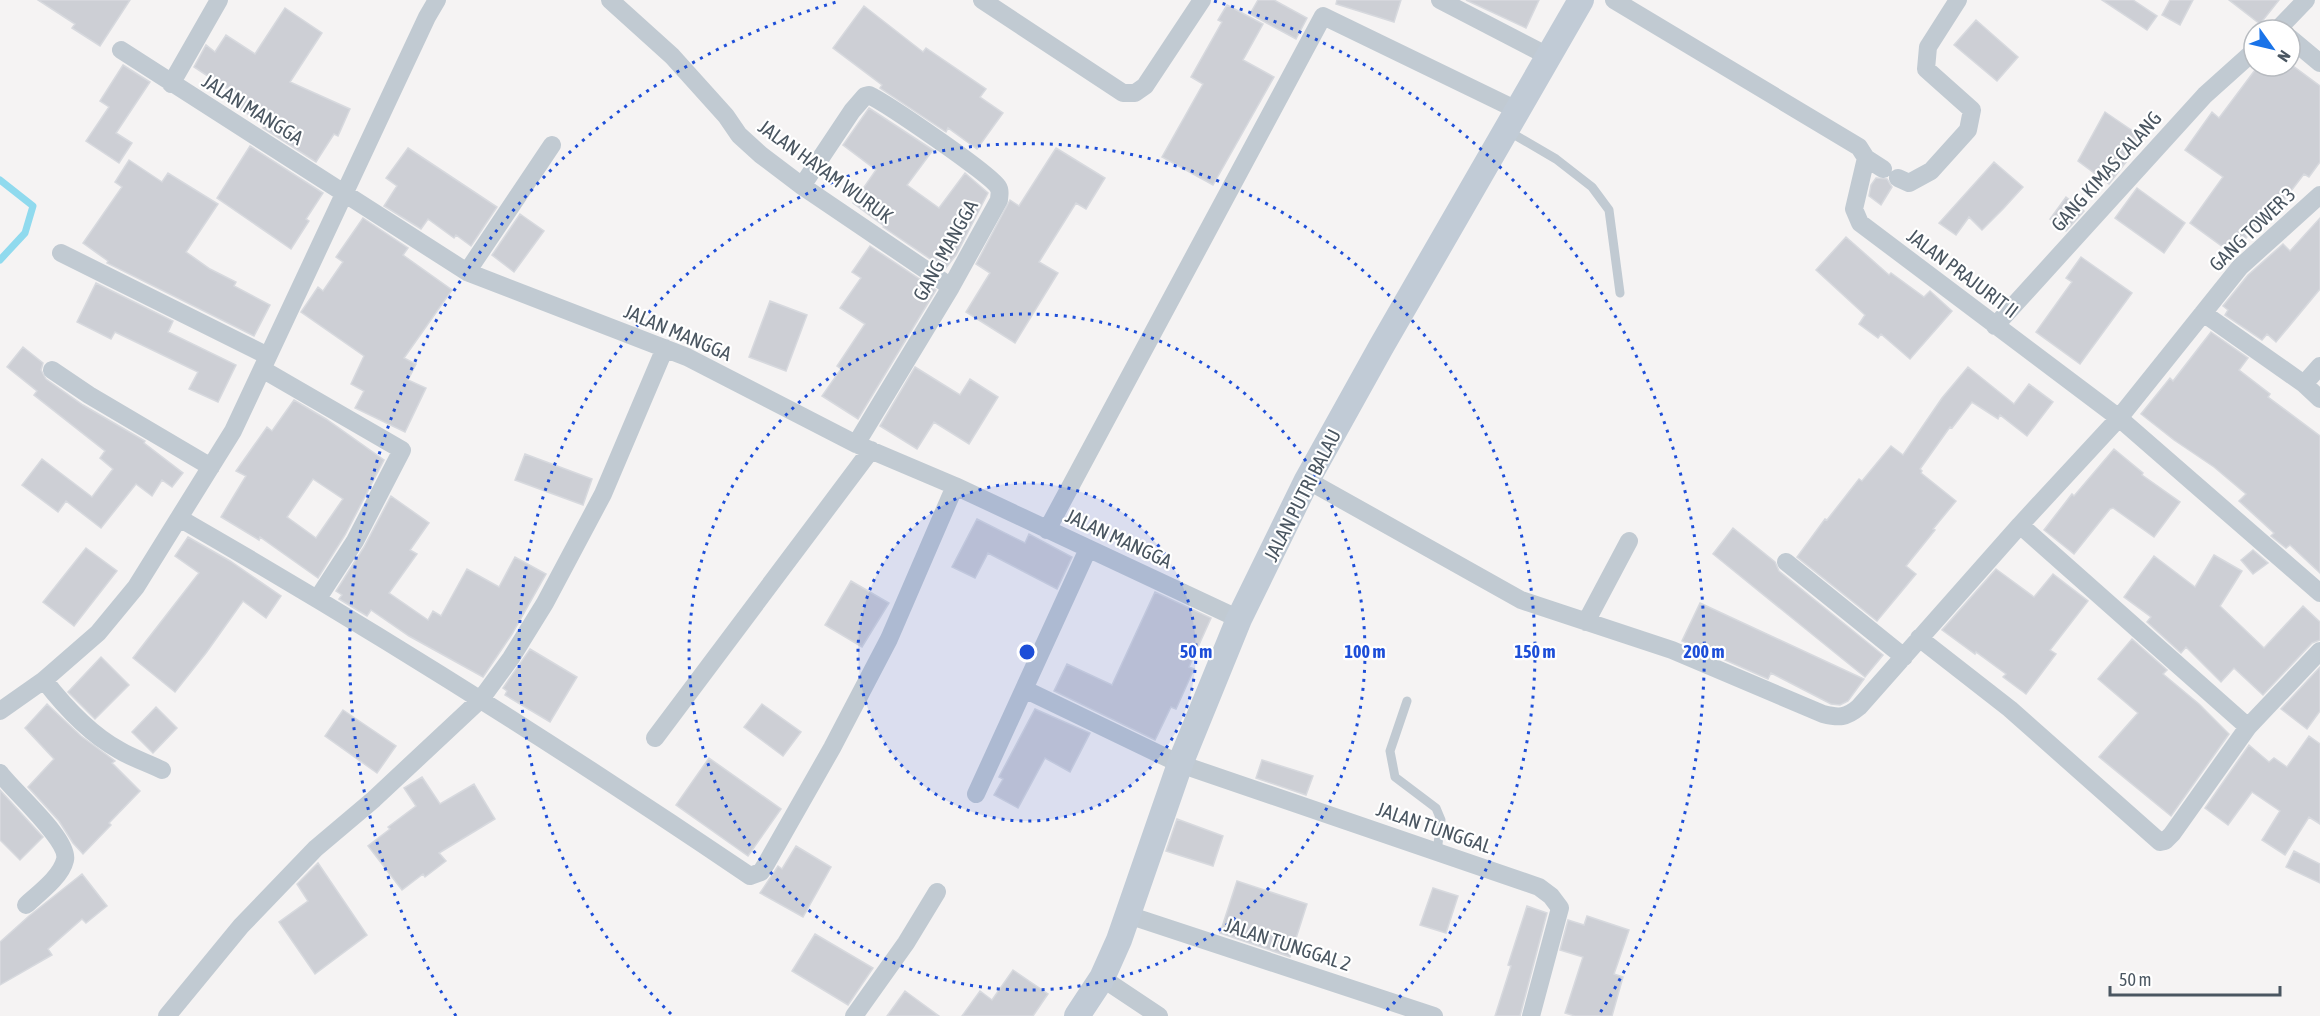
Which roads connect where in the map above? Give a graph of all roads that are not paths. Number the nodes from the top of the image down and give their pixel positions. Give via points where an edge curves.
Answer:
1 (219, 0) edge
2 (437, 0) edge
3 (610, 0) edge
4 (982, 0) edge
5 (1202, 0) edge
6 (1440, 0) edge
7 (1581, 0) edge
8 (1614, 0) edge
9 (1958, 0) edge
10 (2306, 0) edge
11 (2292, 18) edge
12 (2302, 48) edge
13 (121, 50) dead end
14 (1548, 56) junction
15 (2242, 62) edge
16 (2320, 63) edge
17 (171, 84) junction
18 (1512, 120) junction
19 (552, 145) dead end
20 (1866, 159) junction
21 (802, 186) junction
22 (344, 194) junction
23 (2320, 195) edge
24 (61, 253) dead end
25 (467, 272) junction
26 (951, 287) junction
27 (1620, 293) dead end
28 (2203, 313) junction
29 (1995, 326) junction
30 (665, 348) junction
31 (265, 363) junction
32 (2320, 366) edge
33 (52, 370) dead end
34 (2304, 384) junction
35 (2320, 399) edge
36 (2119, 418) junction
37 (864, 447) junction
38 (211, 466) junction
39 (1307, 480) junction
40 (955, 486) junction
41 (179, 518) junction
42 (2020, 525) junction
43 (1047, 530) junction
44 (1629, 541) dead end
45 (1088, 549) junction
46 (1786, 562) dead end
47 (2320, 592) edge
48 (318, 598) junction
49 (1239, 620) junction
50 (1586, 621) junction
51 (1919, 638) junction
52 (2320, 651) edge
53 (1904, 657) junction
54 (44, 680) junction
55 (1024, 689) junction
56 (481, 699) junction
57 (1407, 700) dead end
58 (0, 711) edge
59 (2248, 727) junction
60 (655, 738) dead end
61 (1180, 764) junction
62 (162, 770) dead end
63 (0, 773) edge
64 (976, 794) dead end
65 (1437, 852) junction
66 (937, 892) dead end
67 (26, 905) dead end
68 (1128, 915) junction
69 (1102, 978) junction
70 (167, 1016) edge
71 (854, 1016) edge
72 (1077, 1016) edge
73 (1159, 1016) edge
74 (1434, 1016) edge
75 (1531, 1016) edge

1 - 17 street
2 - 22 street
3 - 21 street, JALAN HAYAM WURUK via 672,56 739,135
4 - 5 street via 1123,93 1135,93 1145,86
6 - 14 street
7 - 14 main road, JALAN PUTRI BALAU
8 - 20 street via 1845,138 1859,147
9 - 20 street via 1928,47 1926,69 1972,110 1968,129 1931,171 1909,183
10 - 11 street
12 - 16 street
13 - 17 street, JALAN MANGGA
14 - 18 main road, JALAN PUTRI BALAU
15 - 29 street, GANG KIMAS CALANG via 2205,95
17 - 22 street, JALAN MANGGA
18 - 27 lane via 1592,187 1609,210
18 - 39 main road, JALAN PUTRI BALAU
18 - 43 street via 1323,16
19 - 25 street
20 - 29 street, JALAN PRAJURIT II via 1854,209 1860,223
21 - 26 street, JALAN HAYAM WURUK
21 - 26 street, GANG MANGGA via 865,96 873,97 910,121 998,185 1000,193
22 - 25 street, JALAN MANGGA
22 - 31 street
23 - 28 street, GANG TOWER 3 via 2240,267
24 - 31 street
25 - 30 street, JALAN MANGGA
26 - 37 street, GANG MANGGA
28 - 34 street
28 - 36 street, GANG TOWER 3
29 - 36 street, JALAN PRAJURIT II
30 - 37 street, JALAN MANGGA
30 - 56 street via 603,494 545,603
31 - 38 street via 233,431
31 - 48 street via 402,450 355,541
32 - 34 street
33 - 38 street
34 - 35 street
36 - 42 street, GANG TOWER 3
36 - 47 street, JALAN PRAJURIT II
37 - 40 street, JALAN MANGGA
37 - 60 street, GANG MANGGA
38 - 41 street
39 - 49 main road, JALAN PUTRI BALAU
39 - 50 street via 1521,600
40 - 43 street, JALAN MANGGA
40 - 56 street via 889,639 832,748 756,875 750,876
41 - 48 street
41 - 54 street via 136,587 113,615
42 - 51 street, GANG TOWER 3
42 - 59 street
43 - 45 street, JALAN MANGGA
44 - 50 street
45 - 49 street, JALAN MANGGA
45 - 55 street
46 - 53 street
48 - 56 street
49 - 61 main road, JALAN PUTRI BALAU
50 - 53 street, GANG TOWER 3 via 1672,650 1823,714 1841,718 1859,707
51 - 53 street, GANG TOWER 3
51 - 59 street via 2010,709 2160,842 2172,834
52 - 59 street
54 - 58 street
54 - 62 street via 60,701 102,739
55 - 61 street, JALAN TUNGGAL
55 - 64 street
56 - 70 street via 316,848 241,926
57 - 65 lane via 1390,751 1395,777 1436,808 1441,820
61 - 65 street, JALAN TUNGGAL
61 - 68 main road, JALAN PUTRI BALAU
63 - 67 street via 66,849 60,872
65 - 75 street, JALAN TUNGGAL via 1539,887 1560,908
66 - 71 street
68 - 69 main road, JALAN PUTRI BALAU
68 - 74 street, JALAN TUNGGAL 2
69 - 72 main road, JALAN PUTRI BALAU
69 - 73 street

